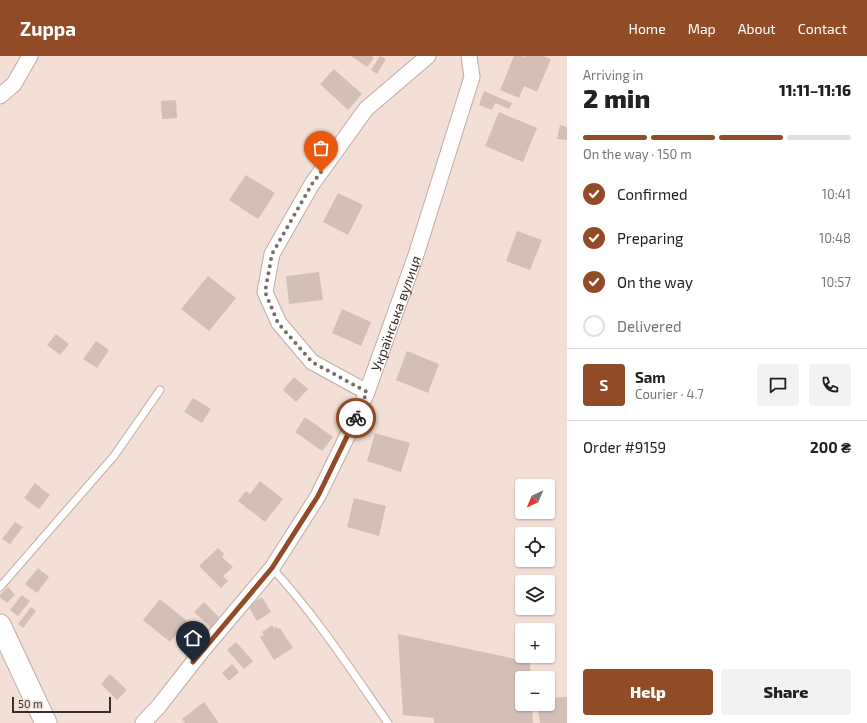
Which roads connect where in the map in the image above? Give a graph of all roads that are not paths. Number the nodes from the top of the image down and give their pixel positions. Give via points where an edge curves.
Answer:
1 (30, 56) edge
2 (428, 56) edge
3 (469, 56) edge
4 (0, 96) edge
5 (160, 390) dead end
6 (367, 392) junction
7 (272, 568) junction
8 (0, 587) edge
9 (0, 625) edge
10 (46, 723) edge
11 (143, 723) edge
12 (388, 723) edge

1 - 4 street via 14,84
2 - 6 street via 366,109 312,184 272,254 265,292 278,323 312,362
3 - 6 street, Українська вулиця via 472,77 416,255
5 - 8 lane via 114,456
6 - 7 street, Українська вулиця via 318,496
7 - 11 street, Українська вулиця
7 - 12 lane via 292,589 334,645
9 - 10 street

